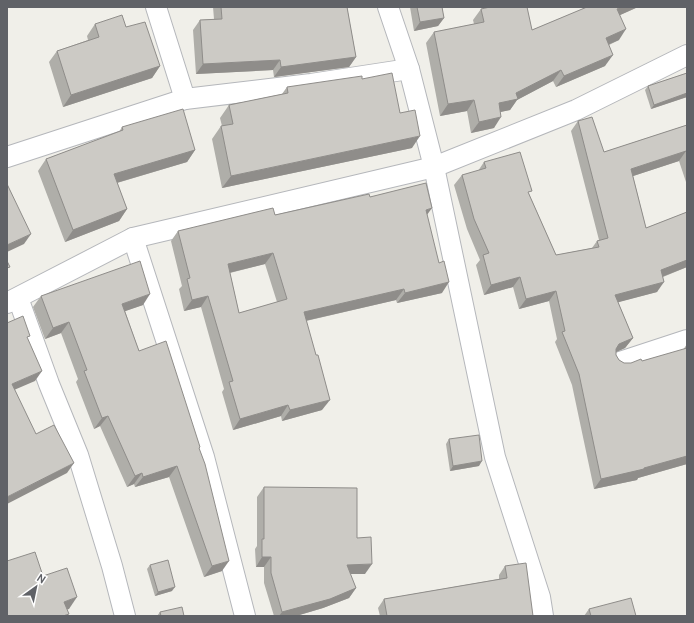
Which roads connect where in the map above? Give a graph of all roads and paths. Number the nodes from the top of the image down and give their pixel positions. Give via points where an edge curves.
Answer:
1 (156, 7) edge
2 (388, 7) edge
3 (687, 54) edge
4 (409, 68) junction
5 (185, 99) junction
6 (7, 157) edge
7 (434, 167) junction
8 (133, 238) junction
9 (12, 301) edge
10 (687, 340) edge
11 (620, 362) edge
12 (125, 616) edge
13 (245, 616) edge
14 (543, 616) edge

1 - 5 street
2 - 4 street
3 - 7 street via 576,110
4 - 5 street via 311,84
4 - 7 street
5 - 6 street
7 - 8 street
7 - 14 street via 495,457 540,597
8 - 9 street
8 - 13 street via 204,457
9 - 12 street via 78,455
10 - 11 street

